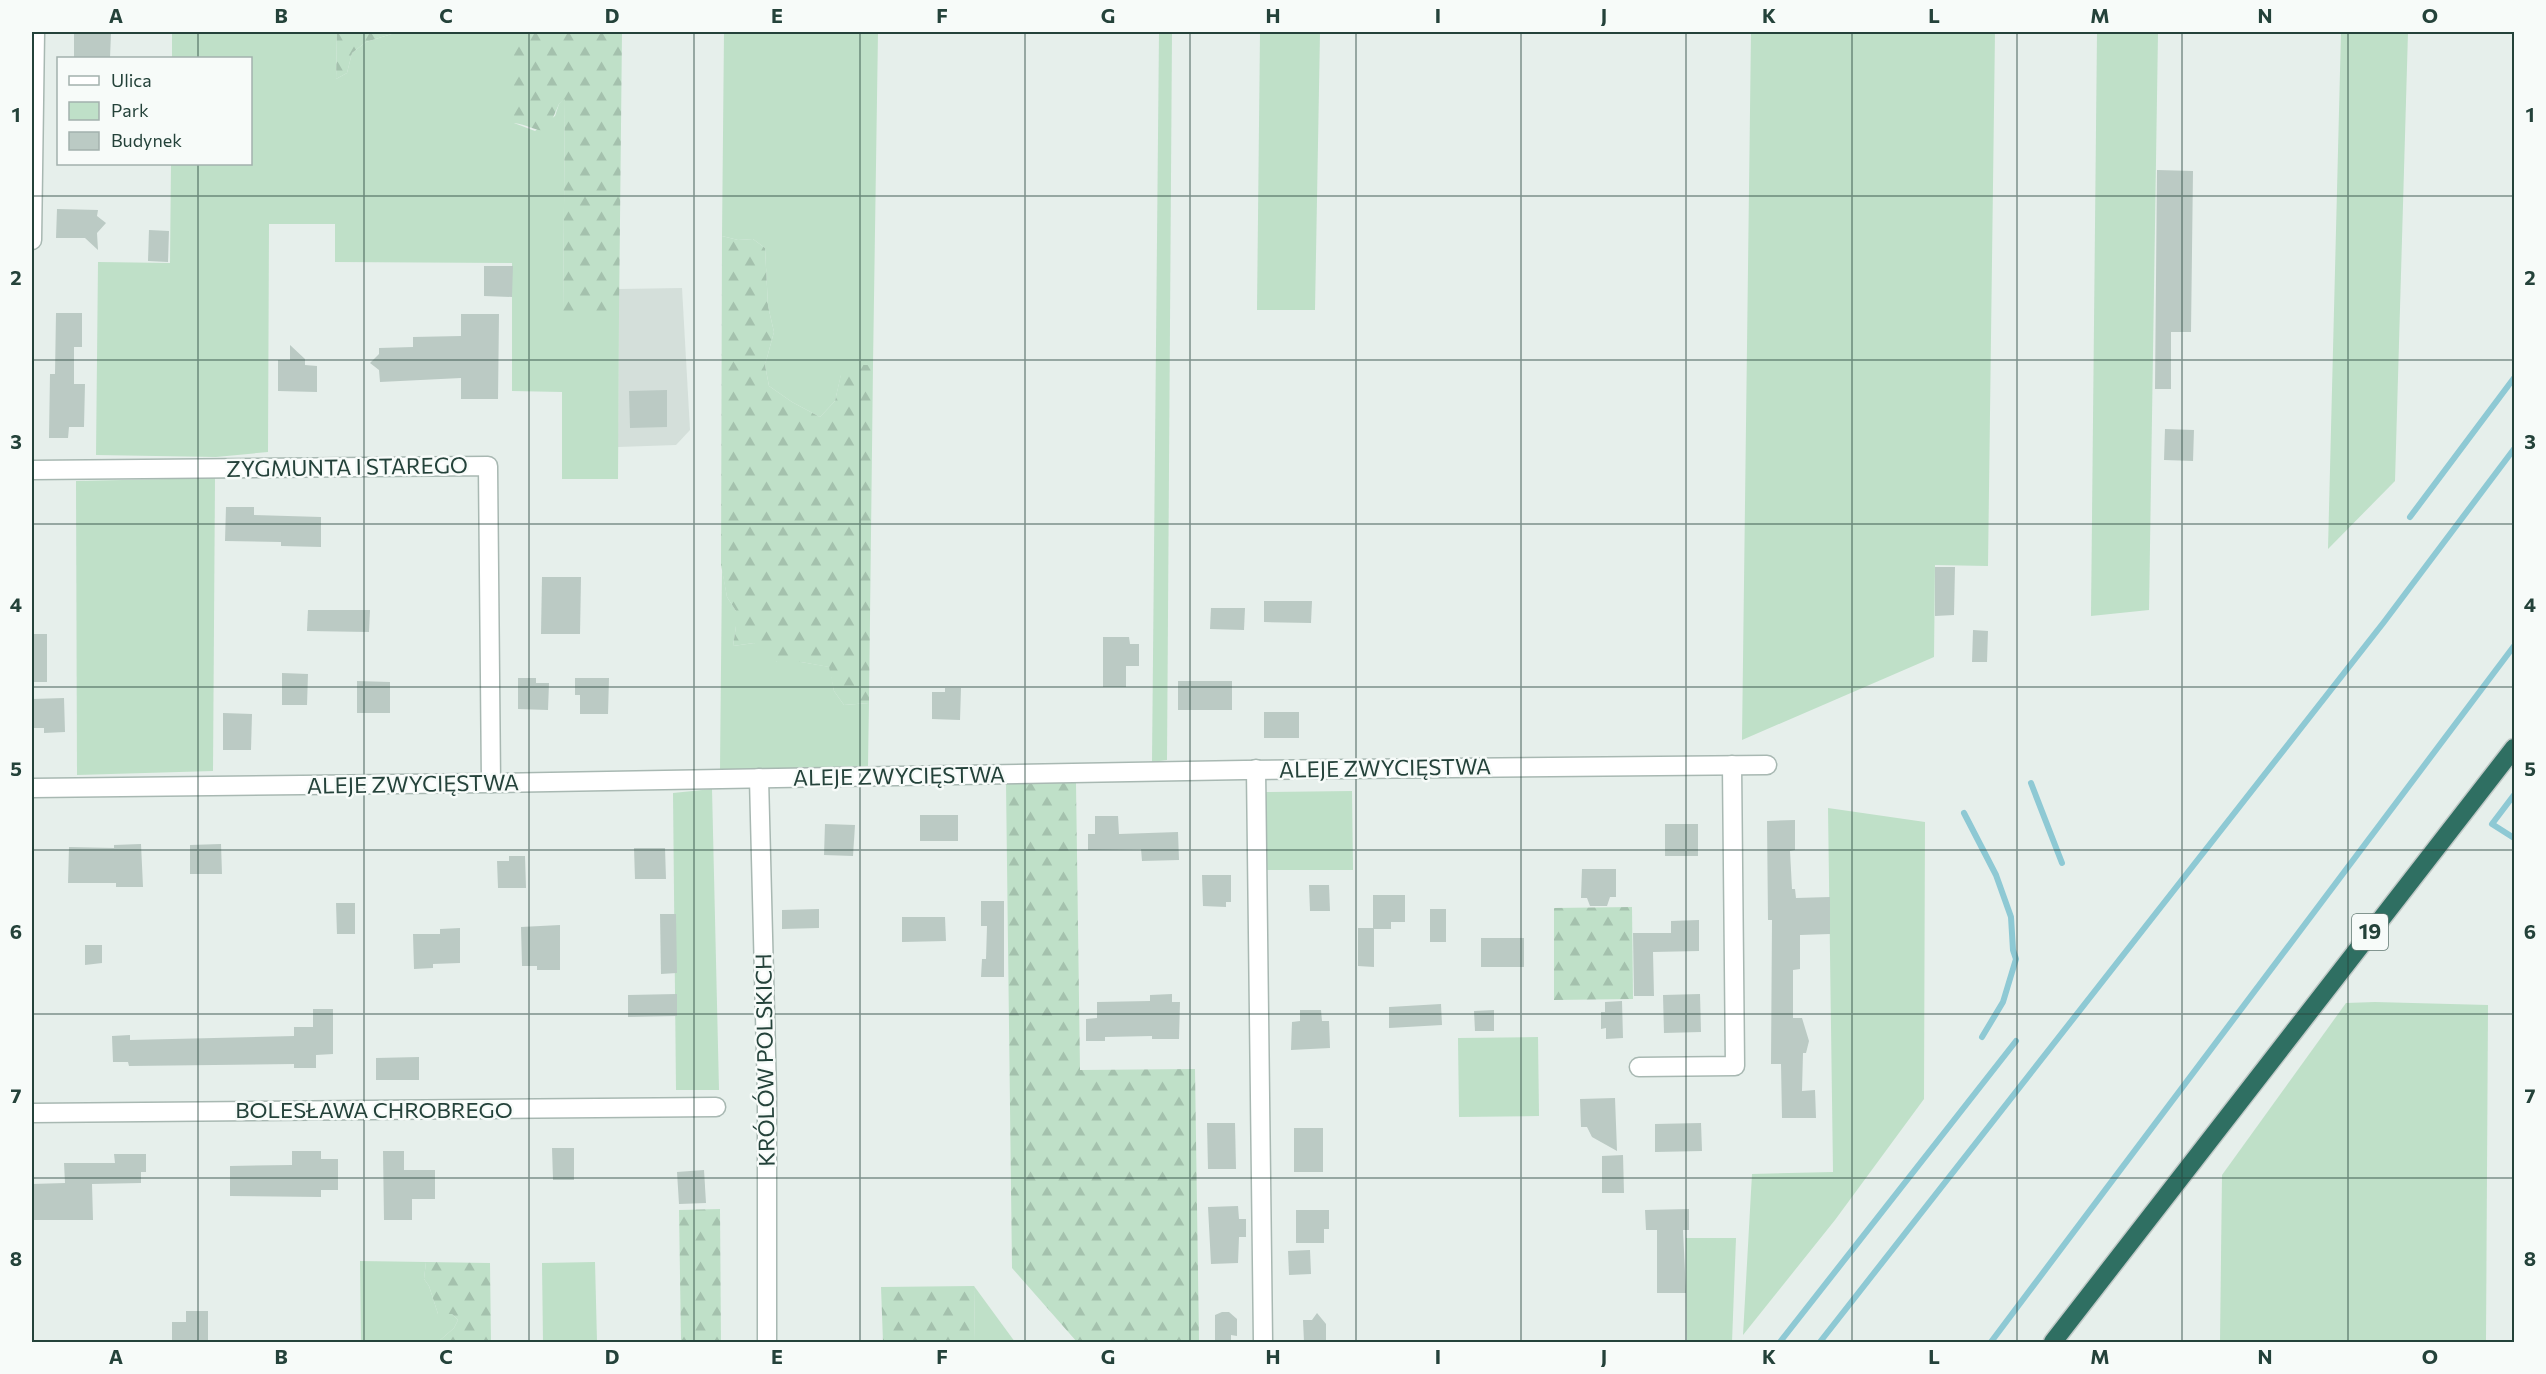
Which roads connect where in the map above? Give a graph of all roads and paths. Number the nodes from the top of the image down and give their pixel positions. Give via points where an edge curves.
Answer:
1 (35, 32) edge
2 (32, 240) edge
3 (32, 470) edge
4 (2514, 747) edge
5 (1732, 765) junction
6 (1767, 765) dead end
7 (1256, 769) junction
8 (759, 778) junction
9 (491, 783) junction
10 (32, 788) edge
11 (1639, 1067) dead end
12 (716, 1107) dead end
13 (32, 1113) edge
14 (767, 1342) edge
15 (1263, 1342) edge
16 (2053, 1342) edge

1 - 2 street
3 - 9 street, ZYGMUNTA I STAREGO via 488,466
4 - 16 highway, 19
5 - 6 street, ALEJE ZWYCIĘSTWA
5 - 7 street, ALEJE ZWYCIĘSTWA
5 - 11 street via 1735,1066
7 - 8 street, ALEJE ZWYCIĘSTWA
7 - 15 street
8 - 9 street, ALEJE ZWYCIĘSTWA
8 - 14 street, KRÓLÓW POLSKICH via 767,1094
9 - 10 street, ALEJE ZWYCIĘSTWA
12 - 13 street, BOLESŁAWA CHROBREGO

